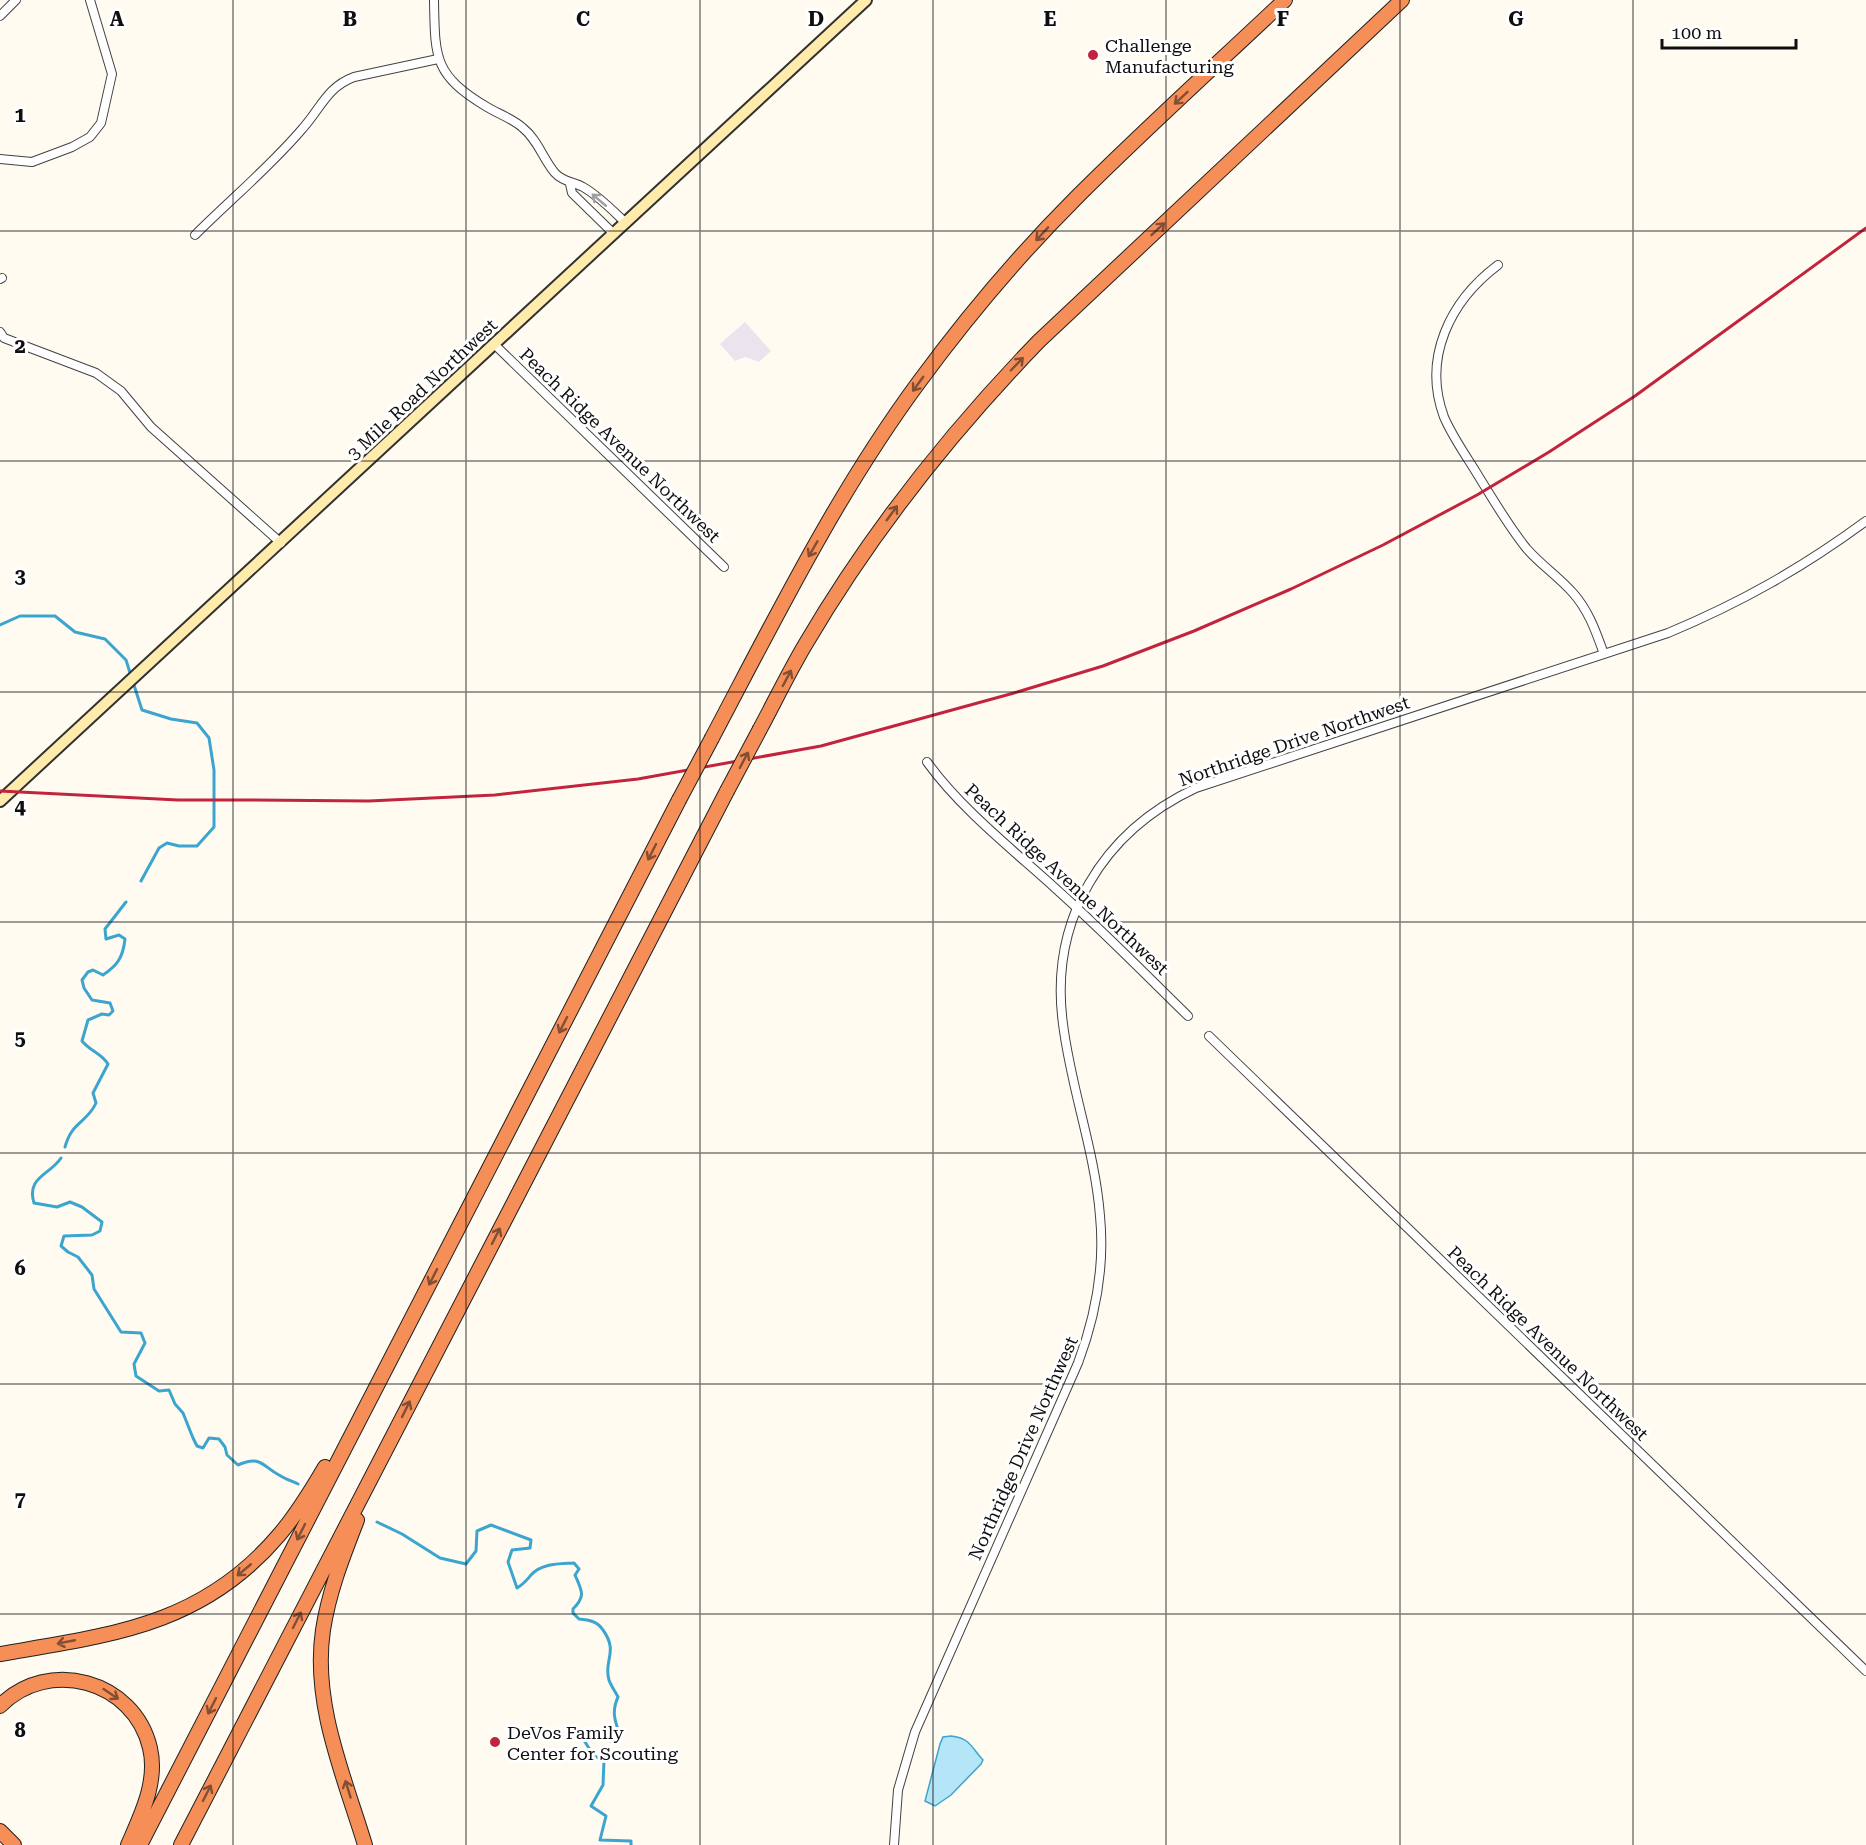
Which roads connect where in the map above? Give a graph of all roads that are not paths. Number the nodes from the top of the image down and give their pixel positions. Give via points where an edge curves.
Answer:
1 (16, 0) edge
2 (90, 0) edge
3 (434, 0) edge
4 (866, 0) edge
5 (1285, 0) edge
6 (1402, 0) edge
7 (0, 16) edge
8 (438, 59) junction
9 (0, 159) edge
10 (570, 184) junction
11 (626, 223) junction
12 (614, 234) junction
13 (195, 235) dead end
14 (1498, 265) dead end
15 (2, 337) edge
16 (495, 345) junction
17 (1866, 521) edge
18 (281, 543) junction
19 (724, 567) dead end
20 (1604, 654) junction
21 (927, 762) dead end
22 (0, 801) edge
23 (1077, 908) junction
24 (1188, 1016) dead end
25 (1209, 1036) dead end
26 (386, 1368) junction
27 (394, 1435) junction
28 (0, 1654) edge
29 (1866, 1671) edge
30 (0, 1706) edge
31 (0, 1831) edge
32 (14, 1845) edge
33 (128, 1845) edge
34 (140, 1845) edge
35 (181, 1845) edge
36 (365, 1845) edge
37 (894, 1845) edge

1 - 7 street
2 - 9 street via 112,74 101,123 90,137 32,162
3 - 8 street
4 - 11 main road, 3 Mile Road Northwest
5 -> 26 highway, bridge via 1075,198 1026,250 897,412 827,524 712,738
27 -> 6 highway, bridge via 727,791 804,646 844,582 938,453 1039,341
8 - 10 street via 461,89 529,133 556,174
8 - 13 street via 341,82 304,128
11 -> 10 street via 582,186
10 - 12 street via 572,193
11 - 12 main road, 3 Mile Road Northwest
12 - 16 main road, 3 Mile Road Northwest
14 - 20 street via 1466,294 1443,334 1436,371 1441,405 1457,442 1519,538 1584,608
15 - 18 street via 96,373 121,391 151,427
16 - 18 main road, 3 Mile Road Northwest
16 - 19 street, Peach Ridge Avenue Northwest
17 - 20 street, Northridge Drive Northwest via 1812,560 1741,600 1668,633
18 - 22 main road, 3 Mile Road Northwest
20 - 23 street, Northridge Drive Northwest via 1185,793 1147,816 1123,837 1094,873
21 - 23 street, Peach Ridge Avenue Northwest via 973,813
23 - 24 street, Peach Ridge Avenue Northwest
23 - 37 street, Northridge Drive Northwest via 1064,952 1061,1000 1099,1200 1102,1251 1096,1303 1078,1363 915,1732 898,1790
25 - 29 street, Peach Ridge Avenue Northwest
26 -> 28 highway via 298,1510 270,1546 233,1580 186,1609 149,1624
26 -> 34 highway
35 -> 27 highway
36 -> 27 highway via 326,1716 321,1644 334,1579
30 -> 33 highway via 30,1685 56,1679 91,1684 123,1704 143,1730 152,1764 146,1801
31 - 32 highway

